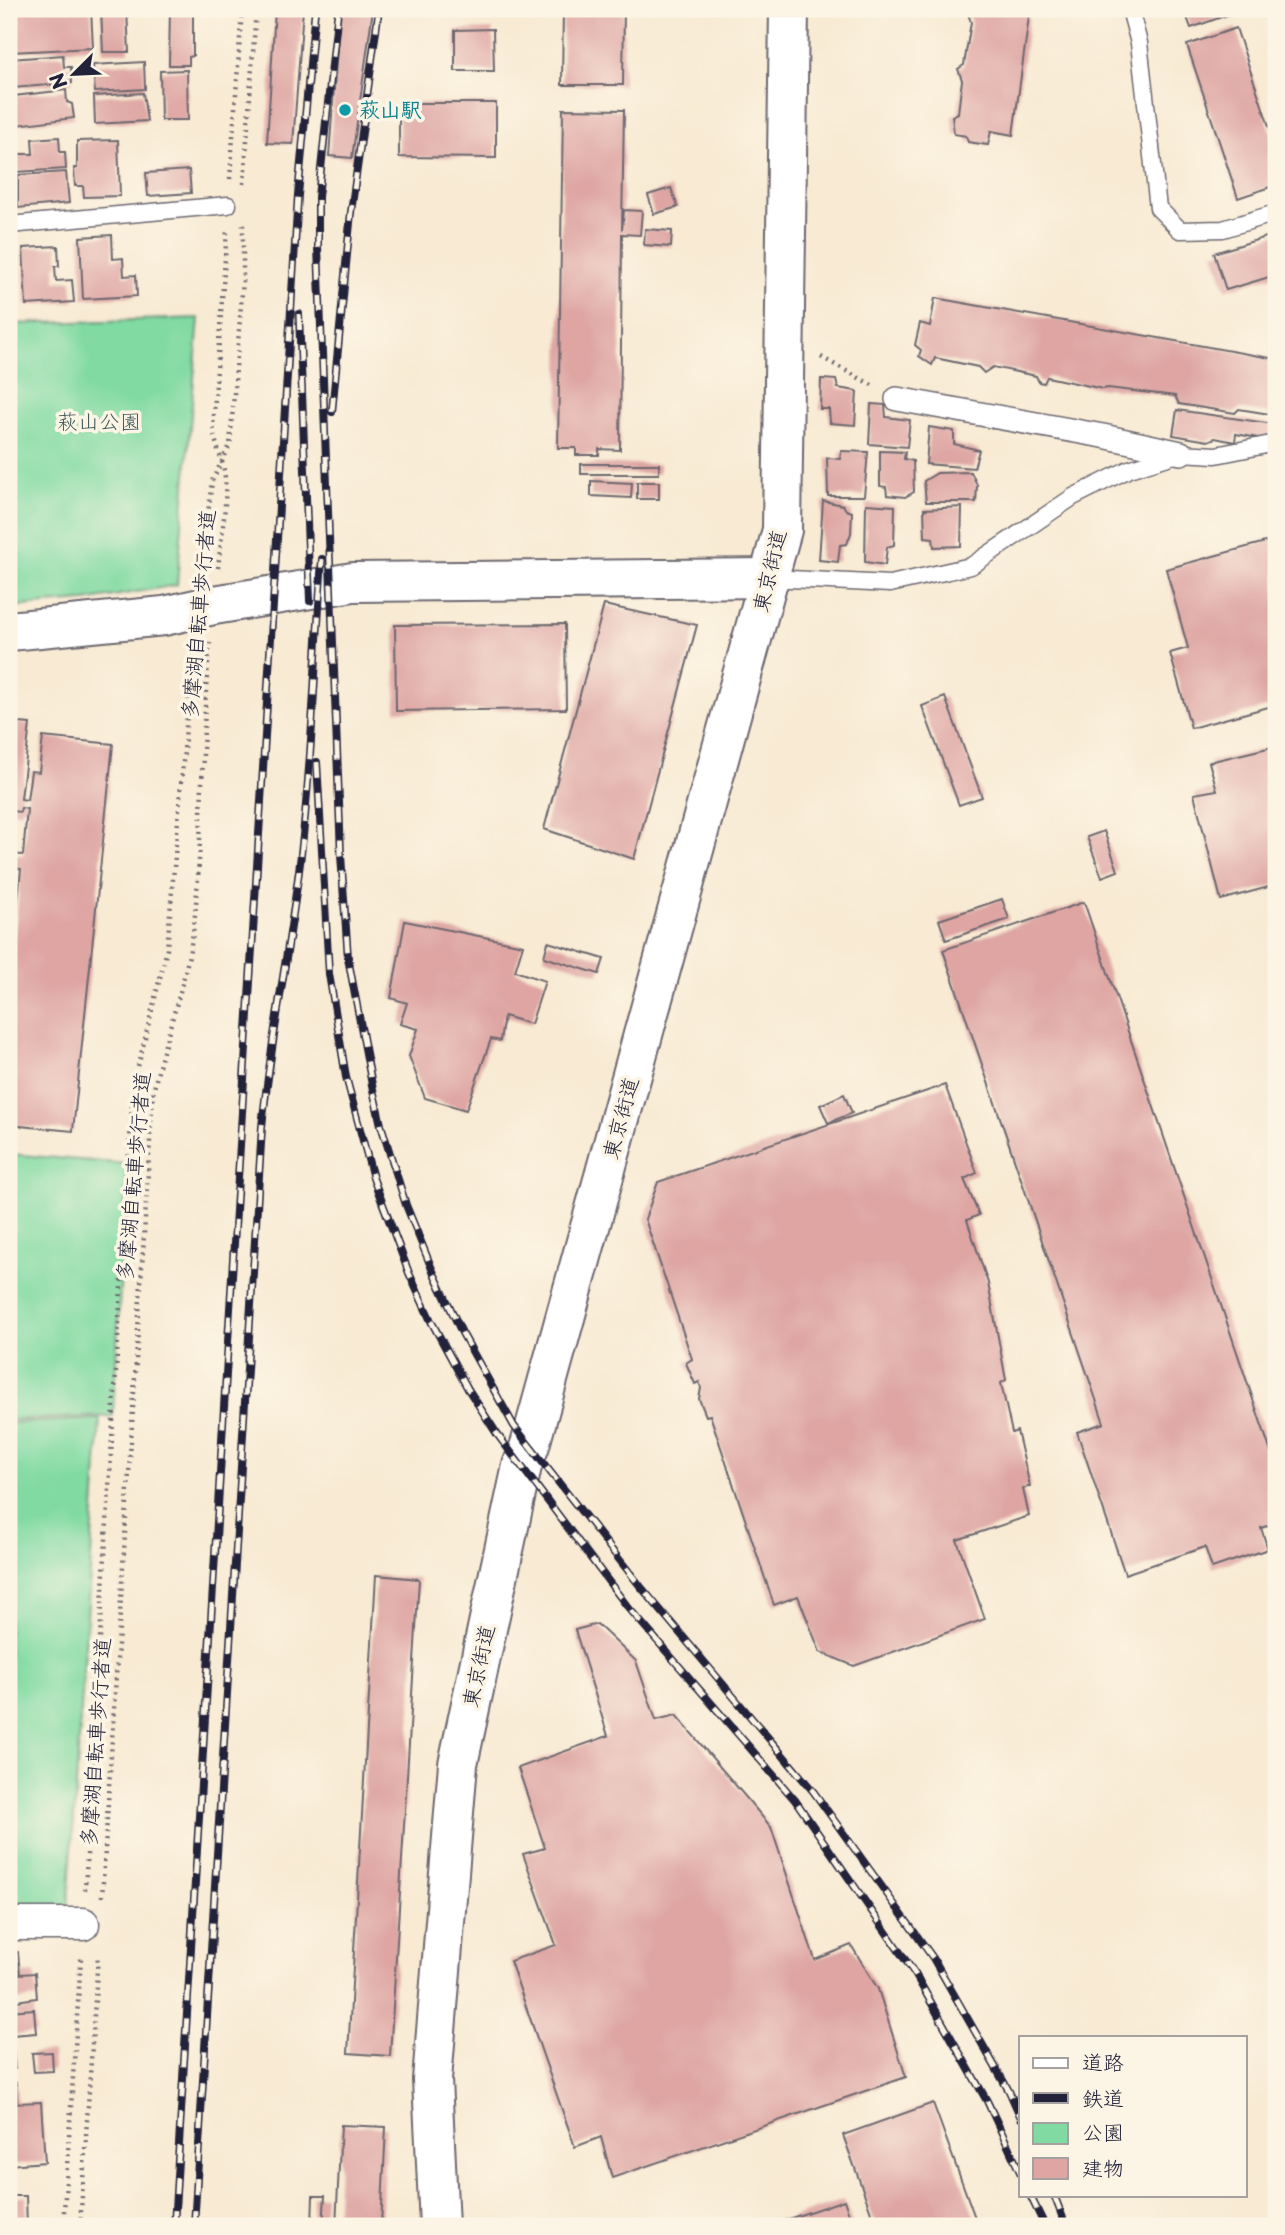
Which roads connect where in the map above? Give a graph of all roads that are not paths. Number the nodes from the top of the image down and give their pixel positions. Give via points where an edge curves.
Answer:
1 (789, 9) edge
2 (1130, 9) edge
3 (228, 205) road end
4 (1276, 213) edge
5 (9, 226) edge
6 (897, 399) road end
7 (1276, 443) edge
8 (1181, 453) junction
9 (770, 578) junction
10 (9, 631) edge
11 (92, 1917) road end
12 (9, 1924) edge
13 (439, 2226) edge

1 - 9 street, 東京街道 via 782,530
2 - 4 lane via 1139,43 1158,208 1180,230 1223,229
3 - 5 lane
6 - 8 street
7 - 8 lane via 1216,455
8 - 9 lane via 1129,469 1073,498 971,566 890,584
9 - 10 street via 353,582 164,616
9 - 13 street, 東京街道 via 522,1466 458,1764 432,2080
11 - 12 street

